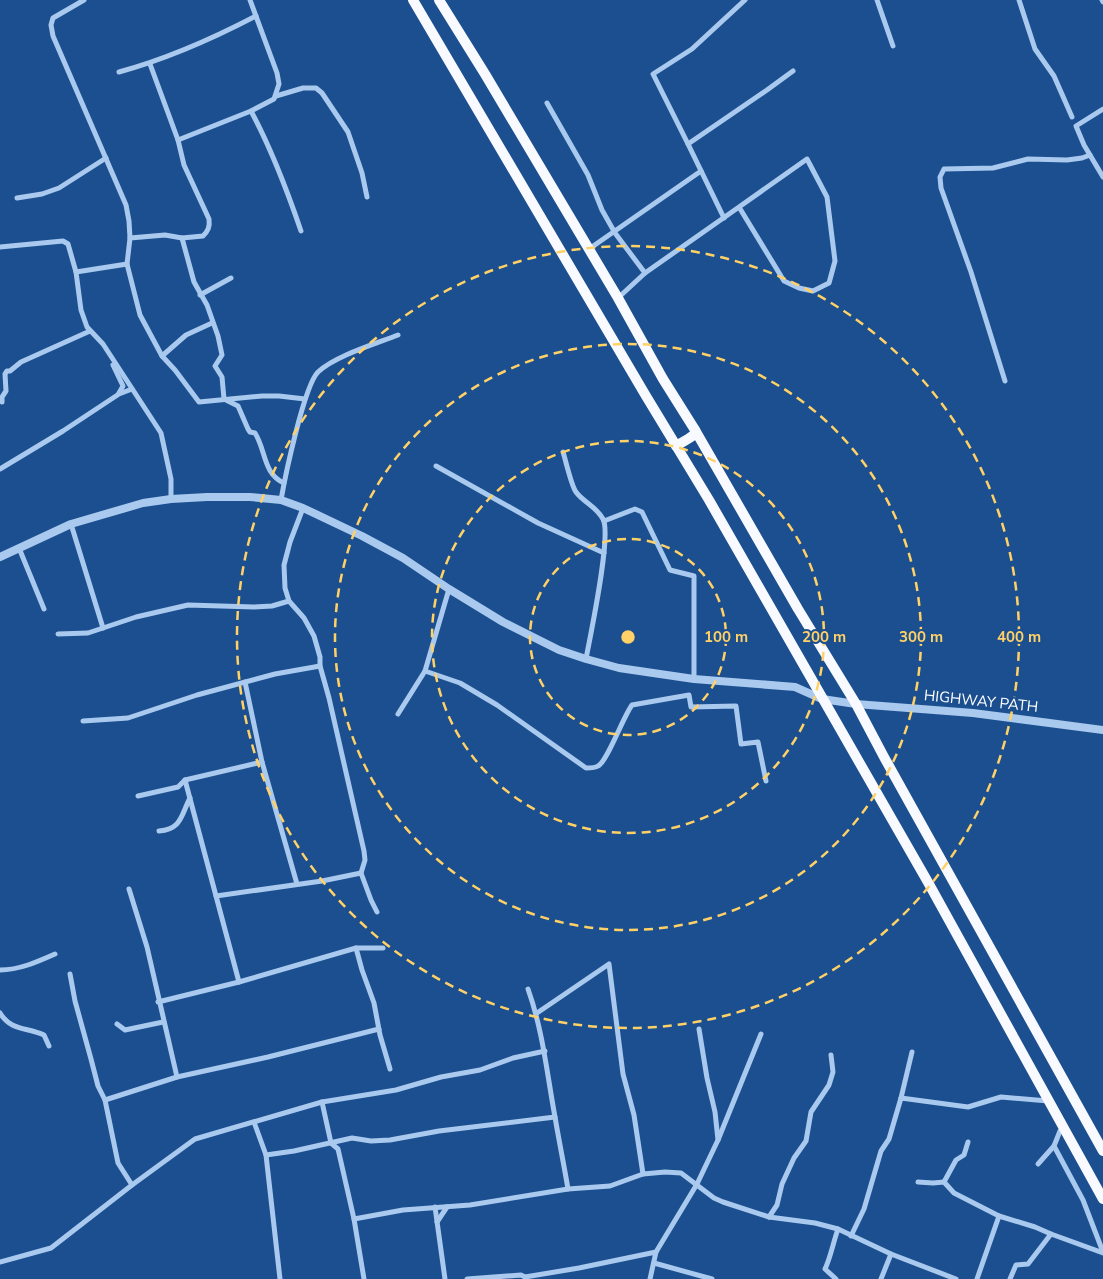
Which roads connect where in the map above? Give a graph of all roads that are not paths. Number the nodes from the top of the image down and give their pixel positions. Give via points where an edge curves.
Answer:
1 (84, 0) edge
2 (250, 0) edge
3 (413, 0) edge
4 (439, 0) edge
5 (745, 0) edge
6 (877, 0) edge
7 (1019, 0) edge
8 (256, 16) junction
9 (893, 46) dead end
10 (150, 64) junction
11 (793, 71) dead end
12 (119, 72) dead end
13 (276, 96) junction
14 (547, 103) dead end
15 (1103, 109) edge
16 (251, 111) junction
17 (1072, 117) dead end
18 (178, 140) junction
19 (688, 144) junction
20 (1090, 154) junction
21 (106, 158) junction
22 (701, 171) junction
23 (1103, 176) edge
24 (367, 197) dead end
25 (17, 198) dead end
26 (739, 207) junction
27 (724, 218) junction
28 (301, 231) dead end
29 (614, 232) junction
30 (130, 238) junction
31 (182, 238) junction
32 (0, 247) edge
33 (588, 250) junction
34 (127, 264) junction
35 (76, 272) junction
36 (645, 274) junction
37 (231, 278) dead end
38 (200, 295) junction
39 (618, 298) junction
40 (212, 322) junction
41 (90, 331) junction
42 (398, 335) dead end
43 (103, 344) junction
44 (162, 356) junction
45 (1005, 381) dead end
46 (132, 389) junction
47 (119, 394) junction
48 (224, 399) junction
49 (305, 399) junction
50 (2, 402) dead end
51 (695, 430) junction
52 (676, 446) junction
53 (564, 452) dead end
54 (436, 466) dead end
55 (0, 469) edge
56 (284, 483) junction
57 (171, 499) junction
58 (281, 500) junction
59 (304, 508) junction
60 (604, 521) junction
61 (71, 524) junction
62 (19, 548) junction
63 (604, 552) junction
64 (0, 557) edge
65 (449, 589) junction
66 (289, 602) junction
67 (44, 609) dead end
68 (103, 628) junction
69 (58, 634) dead end
70 (586, 659) junction
71 (320, 666) junction
72 (425, 671) junction
73 (694, 678) junction
74 (245, 682) junction
75 (822, 699) junction
76 (856, 704) junction
77 (398, 714) dead end
78 (83, 720) dead end
79 (1103, 730) edge
80 (262, 762) junction
81 (185, 780) junction
82 (766, 781) dead end
83 (138, 796) dead end
84 (190, 798) junction
85 (159, 830) dead end
86 (361, 874) junction
87 (297, 884) junction
88 (128, 889) dead end
89 (216, 896) junction
90 (377, 912) dead end
91 (356, 948) junction
92 (382, 948) dead end
93 (55, 954) dead end
94 (0, 970) edge
95 (70, 974) dead end
96 (239, 982) junction
97 (528, 989) dead end
98 (158, 1002) junction
99 (0, 1013) edge
100 (537, 1013) junction
101 (163, 1022) junction
102 (117, 1024) dead end
103 (379, 1029) junction
104 (699, 1029) dead end
105 (761, 1034) dead end
106 (49, 1046) dead end
107 (545, 1051) junction
108 (912, 1052) dead end
109 (831, 1055) dead end
110 (390, 1069) dead end
111 (177, 1077) junction
112 (901, 1098) junction
113 (105, 1100) junction
114 (1048, 1101) junction
115 (322, 1102) junction
116 (555, 1117) junction
117 (254, 1122) junction
118 (1065, 1129) junction
119 (718, 1140) junction
120 (968, 1142) dead end
121 (331, 1143) junction
122 (1054, 1146) junction
123 (1103, 1151) edge
124 (266, 1155) junction
125 (1038, 1164) dead end
126 (643, 1174) junction
127 (918, 1182) dead end
128 (944, 1182) junction
129 (698, 1184) junction
130 (132, 1185) junction
131 (568, 1189) junction
132 (1103, 1199) edge
133 (435, 1207) junction
134 (447, 1207) junction
135 (999, 1216) junction
136 (769, 1217) junction
137 (354, 1219) junction
138 (437, 1223) junction
139 (838, 1229) junction
140 (1051, 1234) junction
141 (851, 1236) junction
142 (656, 1252) junction
143 (1103, 1252) edge
144 (891, 1254) junction
145 (0, 1262) edge
146 (654, 1263) junction
147 (942, 1273) junction
148 (525, 1278) edge
149 (280, 1279) edge
150 (364, 1279) edge
151 (445, 1279) edge
152 (467, 1279) edge
153 (650, 1279) edge
154 (712, 1279) edge
155 (834, 1279) edge
156 (881, 1279) edge
157 (939, 1279) edge
158 (956, 1279) edge
159 (976, 1279) edge
160 (1010, 1279) edge

1 - 21 street via 53,18 51,28
2 - 8 street
3 - 52 highway
4 - 33 highway
5 - 19 street via 692,49 653,74
6 - 9 street
7 - 17 street via 1035,49 1054,76
8 - 10 street
8 - 13 street via 277,73
10 - 12 street
10 - 18 street
11 - 19 street
13 - 16 street
13 - 24 street via 303,88 316,88 322,93 348,132
14 - 29 street via 588,175
15 - 20 street via 1076,126
16 - 18 street
16 - 28 street via 281,172
18 - 31 street via 184,165 210,225 203,236
19 - 22 street
20 - 23 street
20 - 45 street via 1067,160 1028,159 993,168 944,169 940,177
21 - 25 street via 58,188
21 - 30 street via 126,205
22 - 27 street
22 - 29 street
26 - 26 street via 784,281 813,291 828,284 835,261 827,197 807,159
26 - 27 street
27 - 36 street
29 - 33 street
29 - 36 street
30 - 31 street via 164,235
30 - 34 street
31 - 38 street via 188,267
32 - 35 street via 66,242
33 - 39 highway
34 - 35 street
34 - 44 street via 140,315
35 - 41 street via 81,310
36 - 39 street
37 - 38 street
38 - 40 street
39 - 51 highway
40 - 44 street via 186,335
40 - 48 street via 222,355 215,366 222,377
41 - 43 street
41 - 50 street via 7,371
42 - 49 street via 327,366 317,374
43 - 46 street
43 - 47 street via 123,386
44 - 48 street via 199,402
46 - 47 street
46 - 57 street via 161,433 171,479
47 - 55 street
48 - 49 street via 279,396
48 - 56 street via 238,406 248,429 259,439 271,473
49 - 56 street
51 - 52 highway via 693,436
51 - 76 highway
52 - 75 highway
53 - 60 street via 576,492 594,507
54 - 63 street via 538,523
56 - 58 street
57 - 58 street, HIGHWAY PATH via 229,496
57 - 61 street, HIGHWAY PATH via 115,510
58 - 59 street, HIGHWAY PATH
59 - 65 street, HIGHWAY PATH via 403,558
59 - 66 street via 284,565
60 - 63 street
60 - 73 street via 635,509 642,512 670,570 694,576
61 - 62 street, HIGHWAY PATH
61 - 68 street
62 - 64 street, HIGHWAY PATH
62 - 67 street
63 - 70 street
65 - 70 street, HIGHWAY PATH via 503,622 559,650
65 - 72 street
66 - 68 street via 254,607 188,605
66 - 71 street via 304,618 314,636
68 - 69 street via 78,634
70 - 73 street, HIGHWAY PATH via 619,668
71 - 74 street
71 - 86 street via 364,851
72 - 77 street
72 - 82 street via 460,683 497,705 586,768 599,766 605,761 624,715 632,705 689,694 691,707 736,706 741,744 758,742
73 - 75 street, HIGHWAY PATH via 795,688
74 - 78 street via 128,718
74 - 80 street
75 - 76 street, HIGHWAY PATH
75 - 114 highway via 929,884
76 - 79 street, HIGHWAY PATH via 973,713
76 - 123 highway
80 - 81 street
80 - 87 street
81 - 83 street via 178,787
81 - 84 street
84 - 85 street via 179,823 168,830
84 - 89 street
86 - 87 street
86 - 90 street
87 - 89 street
88 - 98 street
89 - 96 street
91 - 92 street
91 - 96 street
91 - 103 street
93 - 94 street via 11,970
95 - 113 street via 90,1059
96 - 98 street
97 - 100 street
98 - 101 street
99 - 106 street via 6,1022 44,1035
100 - 107 street
100 - 126 street via 608,964 623,1074 634,1114
101 - 102 street via 125,1030
101 - 111 street
103 - 110 street
103 - 111 street
104 - 119 street
105 - 119 street
107 - 115 street via 396,1090
107 - 116 street
108 - 112 street
109 - 136 street via 833,1072 829,1085 812,1112 806,1141 794,1158 777,1205
111 - 113 street
112 - 114 street via 968,1107 1001,1097
112 - 141 street via 889,1140 881,1151 864,1208
113 - 130 street via 118,1163
114 - 118 highway
115 - 117 street
115 - 121 street
116 - 121 street via 390,1140 352,1138
116 - 131 street
117 - 124 street
117 - 130 street via 195,1139
118 - 122 street via 1060,1131
118 - 132 highway
119 - 129 street
120 - 128 street via 964,1154 956,1160
121 - 124 street
121 - 137 street via 338,1149
122 - 125 street
122 - 143 street via 1083,1200
124 - 149 street
126 - 129 street via 681,1173
126 - 131 street via 610,1186
127 - 128 street
128 - 135 street via 954,1192
129 - 136 street via 714,1198
129 - 142 street
130 - 145 street via 51,1248
131 - 134 street
133 - 134 street
133 - 137 street
133 - 138 street
134 - 138 street
135 - 140 street
135 - 159 street
136 - 139 street
137 - 150 street
138 - 151 street
139 - 141 street
139 - 155 street via 825,1269
140 - 143 street
140 - 160 street via 1028,1264 1016,1265
141 - 144 street
142 - 146 street
142 - 148 street
144 - 147 street
144 - 156 street
146 - 153 street
146 - 154 street
147 - 157 street
147 - 158 street
148 - 152 street via 521,1275

